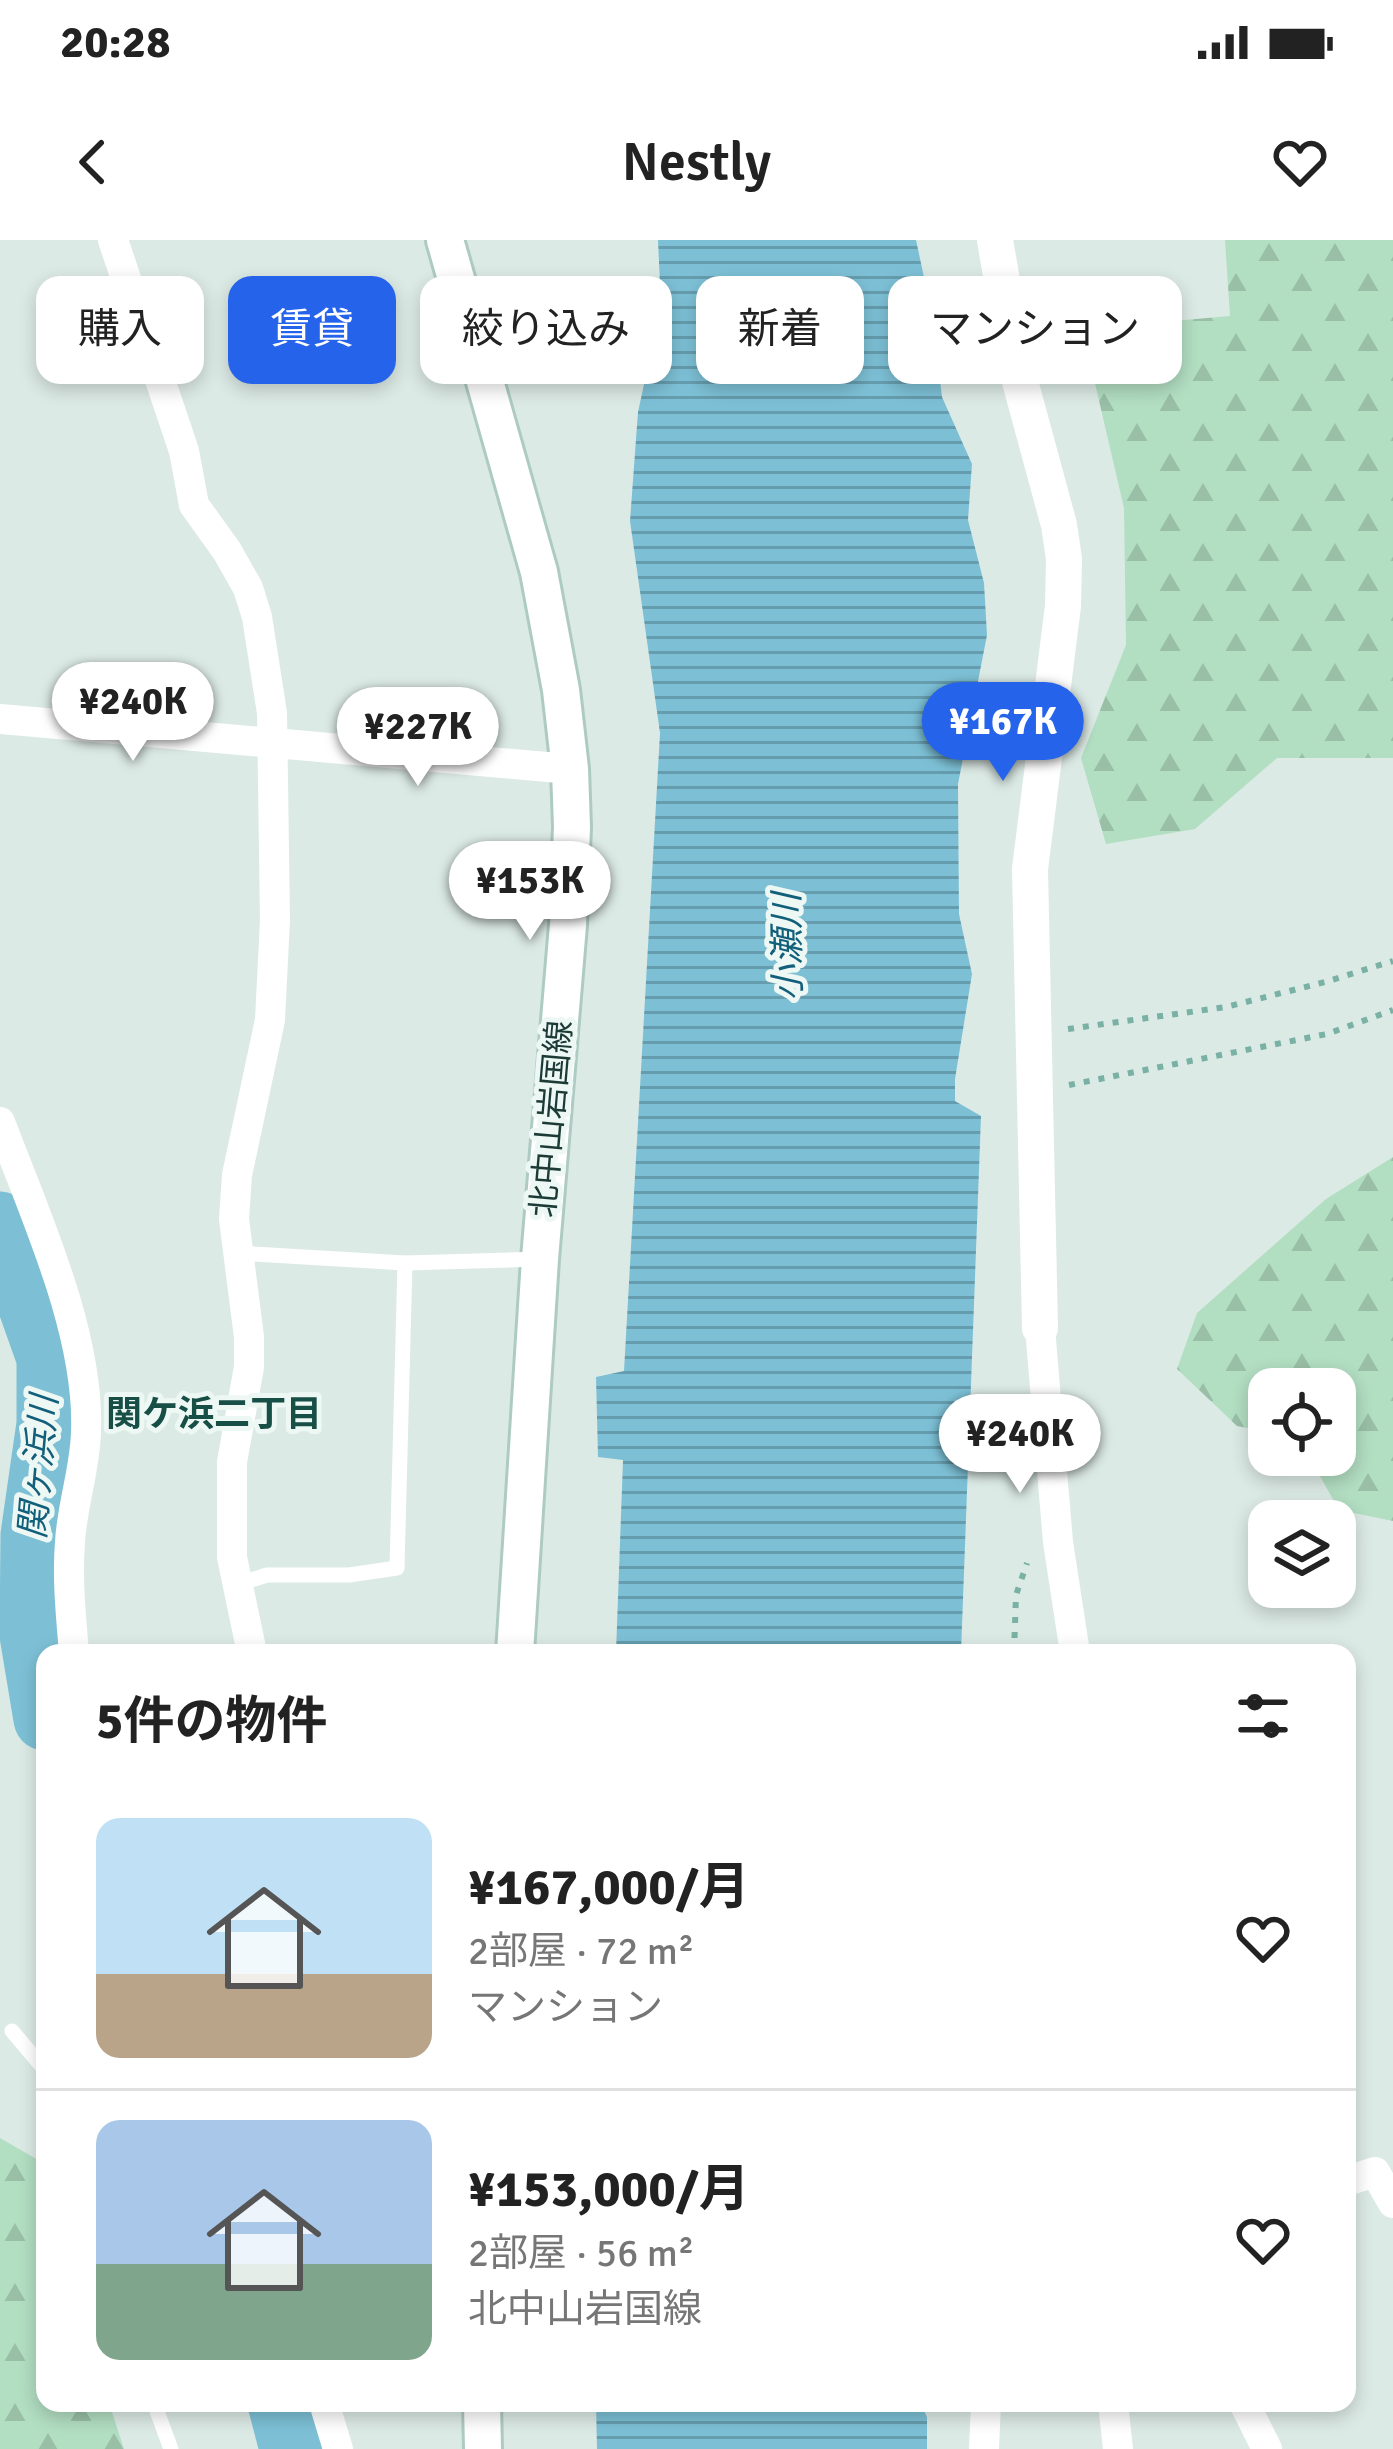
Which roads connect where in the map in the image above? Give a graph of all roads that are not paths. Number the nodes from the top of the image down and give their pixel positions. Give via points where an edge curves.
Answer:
1 (112, 240) edge
2 (446, 240) edge
3 (995, 240) edge
4 (0, 719) edge
5 (272, 743) junction
6 (570, 770) junction
7 (0, 1122) edge
8 (237, 1253) junction
9 (541, 1258) junction
10 (405, 1262) junction
11 (1040, 1328) joint
12 (238, 1584) junction
13 (73, 1644) edge
14 (250, 1644) edge
15 (516, 1644) edge
16 (1074, 1644) edge
17 (13, 2031) dead end
18 (36, 2059) edge
19 (1356, 2178) edge
20 (1393, 2203) edge
21 (157, 2412) edge
22 (327, 2412) edge
23 (482, 2412) edge
24 (985, 2412) edge
25 (1114, 2412) edge
26 (1248, 2412) edge
27 (171, 2449) edge
28 (338, 2449) edge
29 (483, 2449) edge
30 (983, 2449) edge
31 (1118, 2449) edge
32 (1267, 2449) edge

1 - 5 street via 184,451 194,505 257,616
2 - 6 main road, 北中山岩国線 via 539,572
3 - 11 main road via 1064,559 1030,868
4 - 5 street
5 - 6 street
5 - 8 street via 270,1020 237,1175
6 - 9 main road, 北中山岩国線 via 568,925
7 - 13 street via 82,1365 86,1430 70,1540
8 - 10 lane
8 - 12 street via 249,1336 232,1462
9 - 10 lane
9 - 15 main road, 北中山岩国線
10 - 12 lane via 398,1568 267,1575
11 - 16 street
12 - 14 street
17 - 18 lane
19 - 20 street via 1375,2172
21 - 27 lane
22 - 28 street
23 - 29 main road
24 - 30 street
25 - 31 street
26 - 32 street

